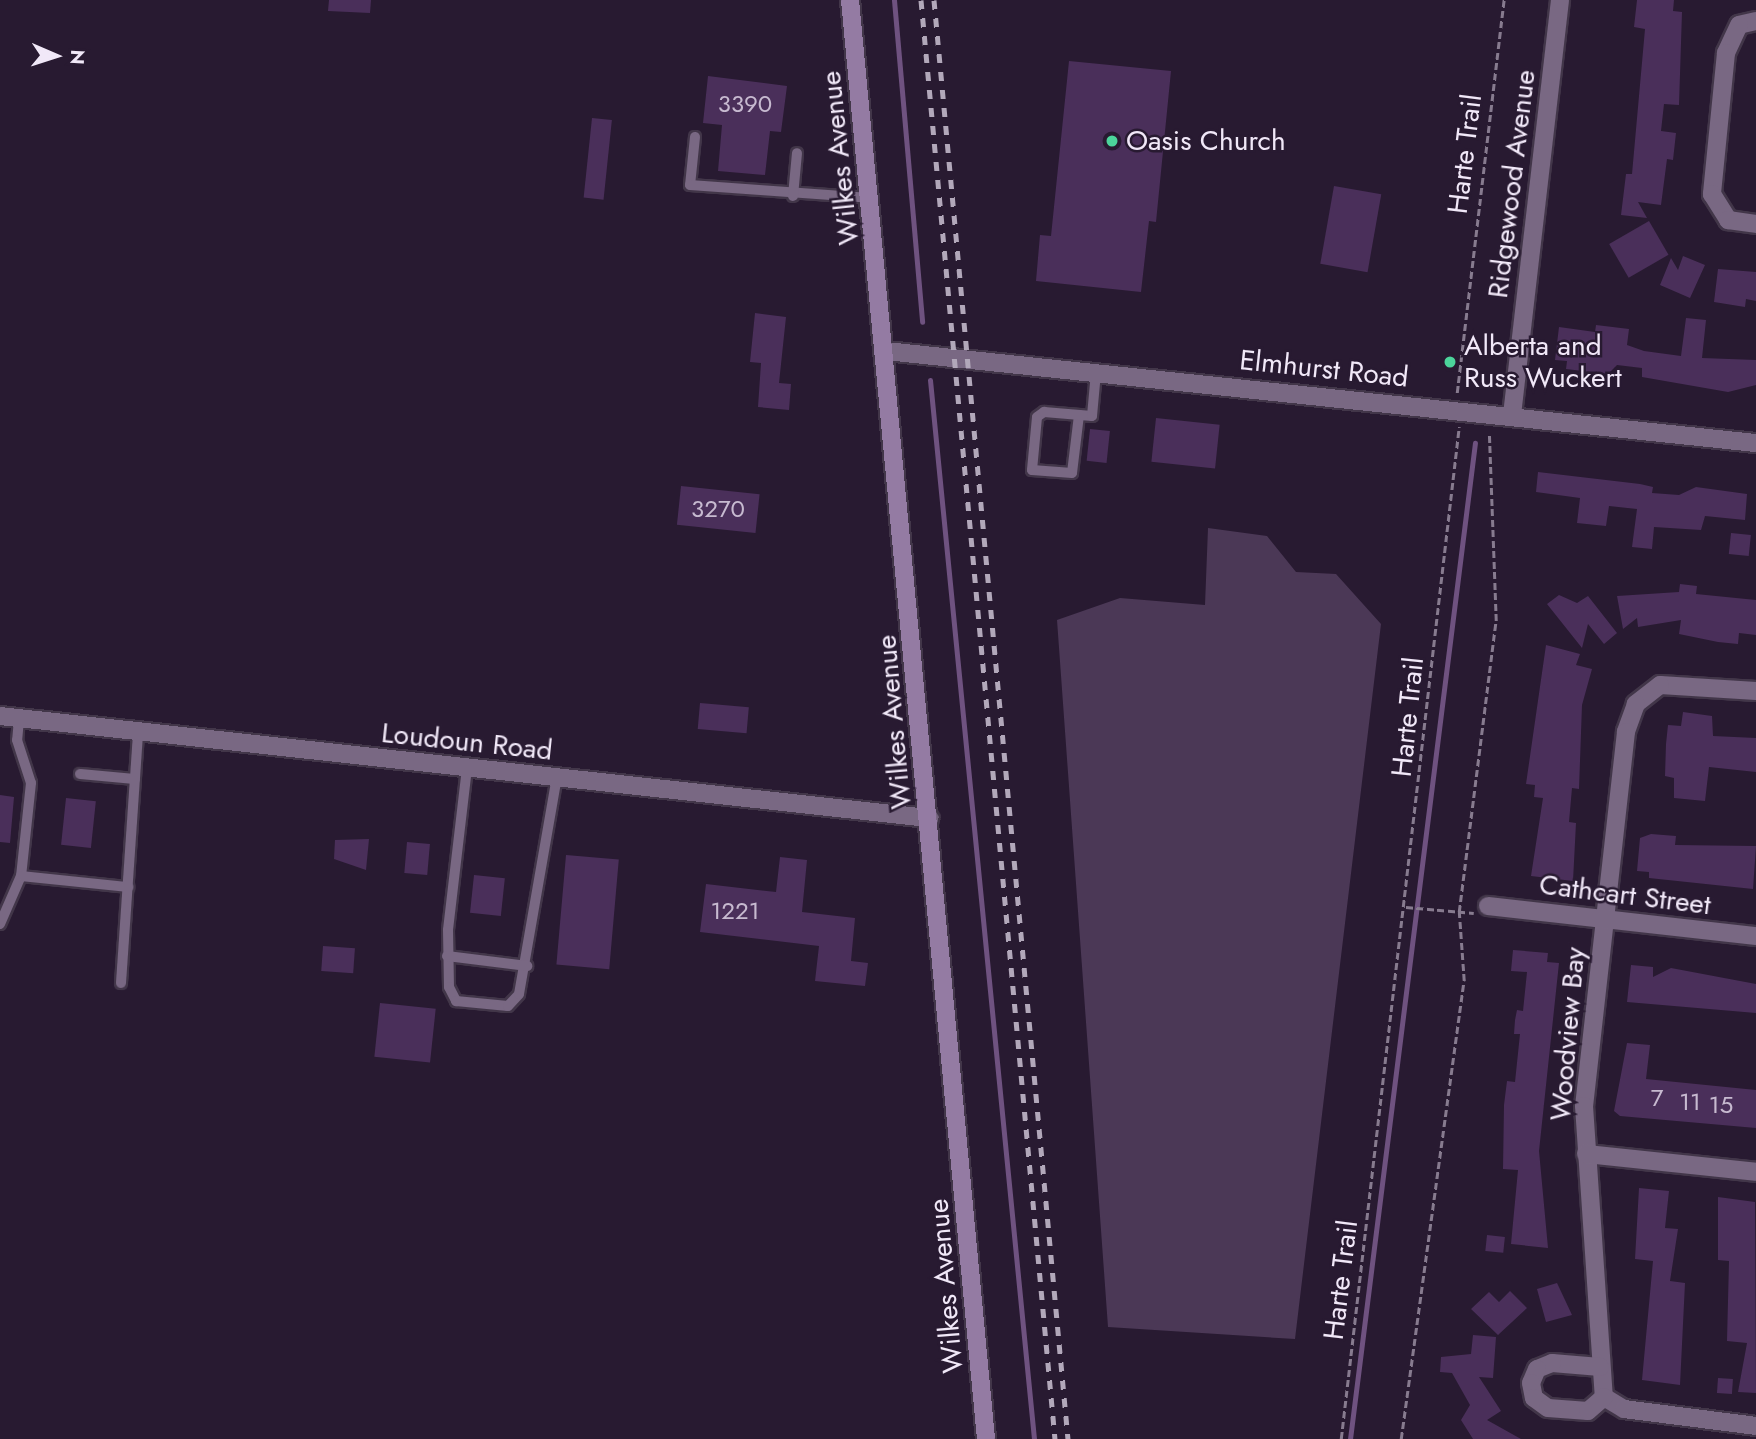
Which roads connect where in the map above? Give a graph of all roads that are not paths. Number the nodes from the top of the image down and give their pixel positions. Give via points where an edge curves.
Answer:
1 (850, 0) edge
2 (1560, 0) edge
3 (1756, 21) edge
4 (695, 137) dead end
5 (796, 153) dead end
6 (793, 196) junction
7 (870, 198) junction
8 (1756, 224) edge
9 (886, 351) junction
10 (1096, 371) junction
11 (1079, 415) junction
12 (1512, 415) junction
13 (1756, 443) edge
14 (1756, 691) edge
15 (0, 716) edge
16 (19, 719) junction
17 (138, 732) junction
18 (467, 768) junction
19 (80, 774) dead end
20 (557, 777) junction
21 (135, 779) junction
22 (929, 818) junction
23 (21, 876) junction
24 (128, 887) junction
25 (1488, 906) road end
26 (1605, 918) junction
27 (0, 924) edge
28 (1756, 936) edge
29 (447, 956) junction
30 (527, 966) junction
31 (121, 983) dead end
32 (1586, 1154) junction
33 (1756, 1172) edge
34 (1600, 1367) junction
35 (1604, 1397) junction
36 (1756, 1426) edge
37 (986, 1439) edge

1 - 7 main road, Wilkes Avenue
2 - 12 street, Ridgewood Avenue
3 - 8 street via 1739,25 1726,53 1712,194 1728,220
4 - 6 lane via 690,185
5 - 6 lane
6 - 7 lane
7 - 9 main road, Wilkes Avenue
9 - 10 street, Elmhurst Road
9 - 22 main road, Wilkes Avenue
10 - 11 lane via 1091,416
10 - 12 street, Elmhurst Road
11 - 11 lane via 1044,412 1037,418 1032,470 1072,473
12 - 13 street, Elmhurst Road
14 - 26 street, Woodview Bay via 1660,685 1636,704 1626,732
15 - 16 street, Loudoun Road
16 - 17 street, Loudoun Road
16 - 23 lane via 17,740 31,783
17 - 18 street, Loudoun Road
17 - 21 lane
18 - 20 street, Loudoun Road
18 - 29 lane
19 - 21 lane
20 - 22 street, Loudoun Road
20 - 30 lane
21 - 24 lane
22 - 37 main road, Wilkes Avenue
23 - 24 lane
23 - 27 lane
24 - 31 lane
25 - 26 street, Cathcart Street
26 - 28 street, Cathcart Street
26 - 32 street, Woodview Bay via 1584,1105
29 - 30 lane
29 - 30 lane via 456,1001 508,1006
32 - 33 street, Woodview Bay
32 - 34 street, Woodview Bay via 1602,1328
34 - 35 street, Woodview Bay
34 - 35 street via 1552,1363 1537,1369 1531,1383 1534,1398 1548,1408 1588,1410
35 - 36 street via 1624,1409

